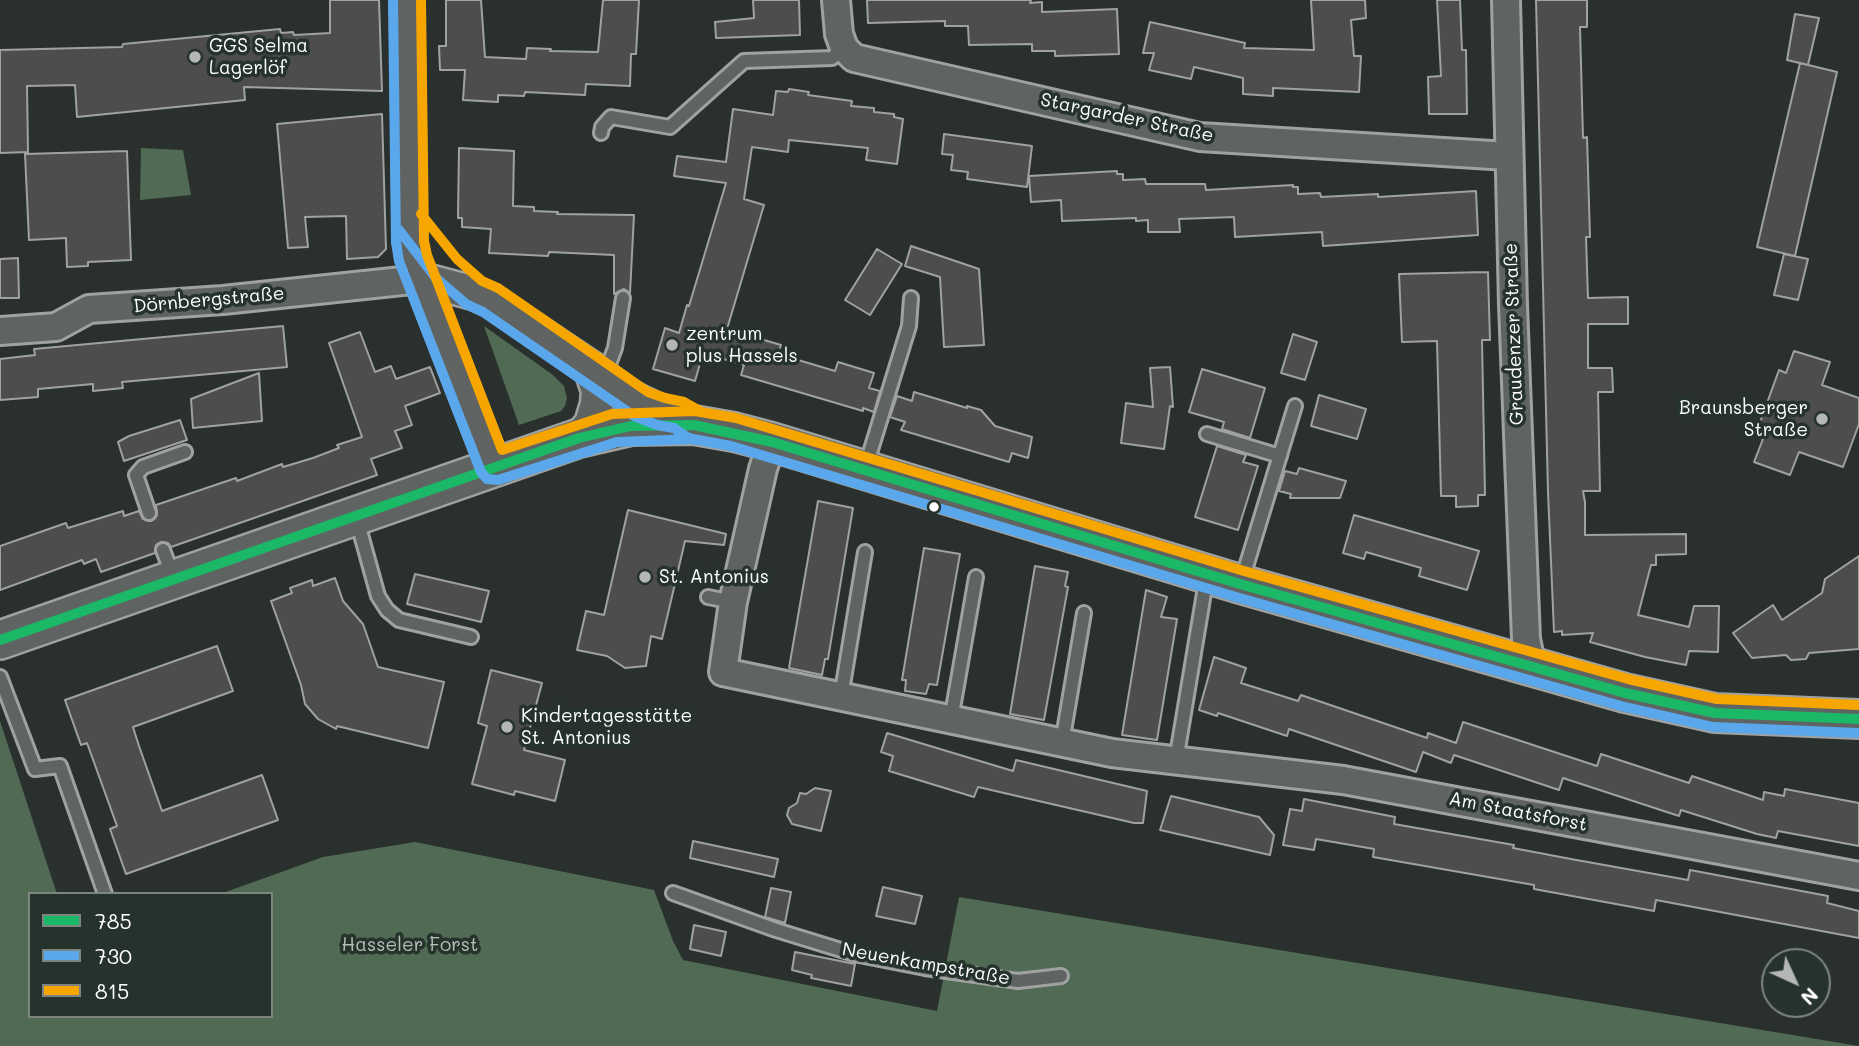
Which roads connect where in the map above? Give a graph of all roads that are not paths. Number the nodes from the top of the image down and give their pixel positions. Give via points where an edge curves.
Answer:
1 (407, 0) edge
2 (836, 0) edge
3 (1506, 0) edge
4 (844, 48) junction
5 (601, 134) dead end
6 (1508, 156) junction
7 (410, 224) junction
8 (421, 279) junction
9 (474, 293) junction
10 (623, 298) dead end
11 (911, 298) dead end
12 (437, 318) junction
13 (0, 331) edge
14 (597, 372) junction
15 (1295, 406) dead end
16 (694, 425) junction
17 (1207, 434) dead end
18 (579, 438) junction
19 (772, 442) junction
20 (186, 452) dead end
21 (1280, 456) junction
22 (494, 467) junction
23 (865, 470) junction
24 (149, 513) dead end
25 (356, 516) junction
26 (864, 552) dead end
27 (976, 577) dead end
28 (1224, 579) junction
29 (1084, 613) dead end
30 (471, 637) dead end
31 (0, 640) edge
32 (1532, 667) junction
33 (0, 677) edge
34 (841, 698) junction
35 (1859, 719) edge
36 (951, 720) junction
37 (1062, 743) junction
38 (1176, 761) junction
39 (1859, 876) edge
40 (104, 892) edge
41 (673, 893) dead end
42 (1061, 976) dead end

1 - 7 street
2 - 4 street
3 - 6 street, Graudenzer Straße
4 - 5 lane via 832,58 744,61 670,127 611,117
4 - 6 street, Stargarder Straße via 854,58 1200,137
6 - 32 street, Graudenzer Straße via 1526,639
7 - 8 street via 413,259
7 - 9 street
8 - 9 street
8 - 12 street
8 - 13 street, Dörnbergstraße via 89,309 56,327
9 - 12 street
9 - 14 street
10 - 14 lane via 615,348
11 - 23 lane via 909,327
12 - 22 street via 465,373
14 - 16 street via 641,404 679,415
14 - 18 street via 597,404 591,424
15 - 21 lane
16 - 18 main road via 631,426
16 - 19 main road
17 - 21 lane
18 - 22 main road
19 - 23 main road
19 - 34 street, Am Staatsforst via 721,600 723,672
20 - 24 lane via 143,467 136,475
21 - 28 lane
22 - 25 main road
23 - 28 main road
25 - 30 lane via 378,596 387,611 400,620
25 - 31 main road via 169,565
26 - 34 lane
27 - 36 lane
28 - 32 main road
28 - 38 lane
29 - 37 lane
32 - 35 main road via 1715,713
33 - 40 lane via 35,769 60,765
34 - 36 street, Am Staatsforst
36 - 37 street, Am Staatsforst
37 - 38 street, Am Staatsforst
38 - 39 street, Am Staatsforst via 1356,782
41 - 42 lane, Neuenkampstraße via 855,954 1018,981

